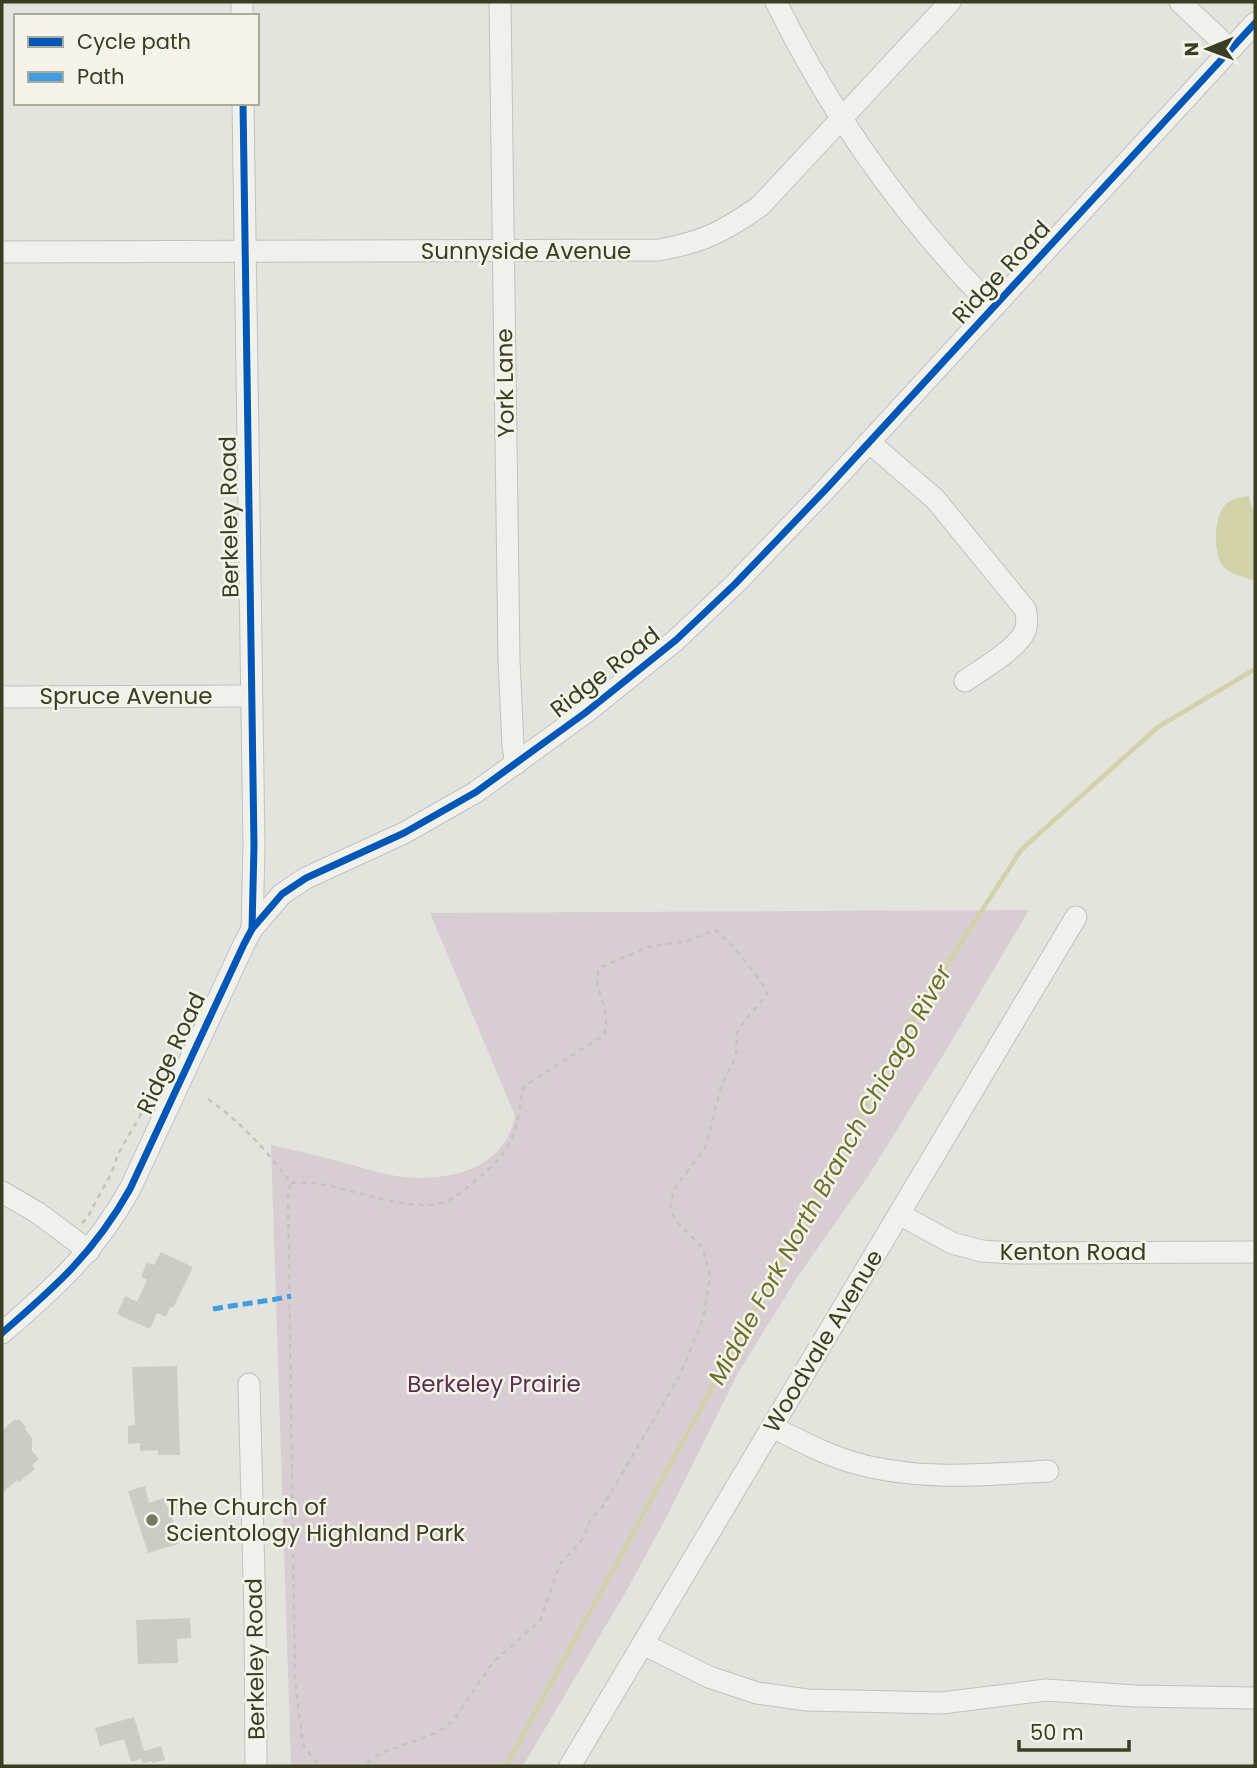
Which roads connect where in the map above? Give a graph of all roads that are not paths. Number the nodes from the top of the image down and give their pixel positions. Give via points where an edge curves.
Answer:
1 (500, 2) edge
2 (776, 2) edge
3 (950, 2) edge
4 (1180, 2) edge
5 (1255, 23) edge
6 (1230, 49) junction
7 (243, 105) edge
8 (843, 119) junction
9 (246, 251) junction
10 (504, 251) junction
11 (2, 252) edge
12 (995, 306) junction
13 (869, 442) junction
14 (965, 681) dead end
15 (251, 696) junction
16 (2, 697) edge
17 (516, 764) junction
18 (1076, 917) dead end
19 (252, 929) junction
20 (2, 1192) edge
21 (899, 1214) junction
22 (89, 1251) junction
23 (1255, 1252) edge
24 (2, 1333) edge
25 (249, 1384) dead end
26 (772, 1427) junction
27 (1048, 1471) dead end
28 (643, 1644) junction
29 (1255, 1698) edge
30 (256, 1766) edge
31 (570, 1766) edge

1 - 10 street, York Lane
2 - 8 street
3 - 8 street, Sunnyside Avenue
4 - 6 street
5 - 6 street, Ridge Road
6 - 12 street, Ridge Road
7 - 9 street, Berkeley Road
8 - 10 street, Sunnyside Avenue via 760,206 730,228 693,244 659,250
8 - 12 street via 903,206
9 - 10 street, Sunnyside Avenue
9 - 11 street, Sunnyside Avenue
9 - 15 street, Berkeley Road
10 - 17 street, York Lane via 509,660
12 - 13 street, Ridge Road
13 - 14 street via 935,499 1025,608 1028,622 1016,644
13 - 17 street, Ridge Road via 676,640
15 - 16 street, Spruce Avenue
15 - 19 street, Berkeley Road
17 - 19 street, Ridge Road via 435,817 306,878 282,894
18 - 21 street, Woodvale Avenue
19 - 22 street, Ridge Road via 130,1189
20 - 22 street
21 - 23 street, Kenton Road via 952,1243 982,1251
21 - 26 street, Woodvale Avenue
22 - 24 street, Ridge Road
25 - 30 street, Berkeley Road
26 - 27 street via 855,1463 900,1472 955,1477
26 - 28 street, Woodvale Avenue
28 - 29 street via 709,1677 757,1693 807,1700 942,1703 1046,1690
28 - 31 street, Woodvale Avenue

